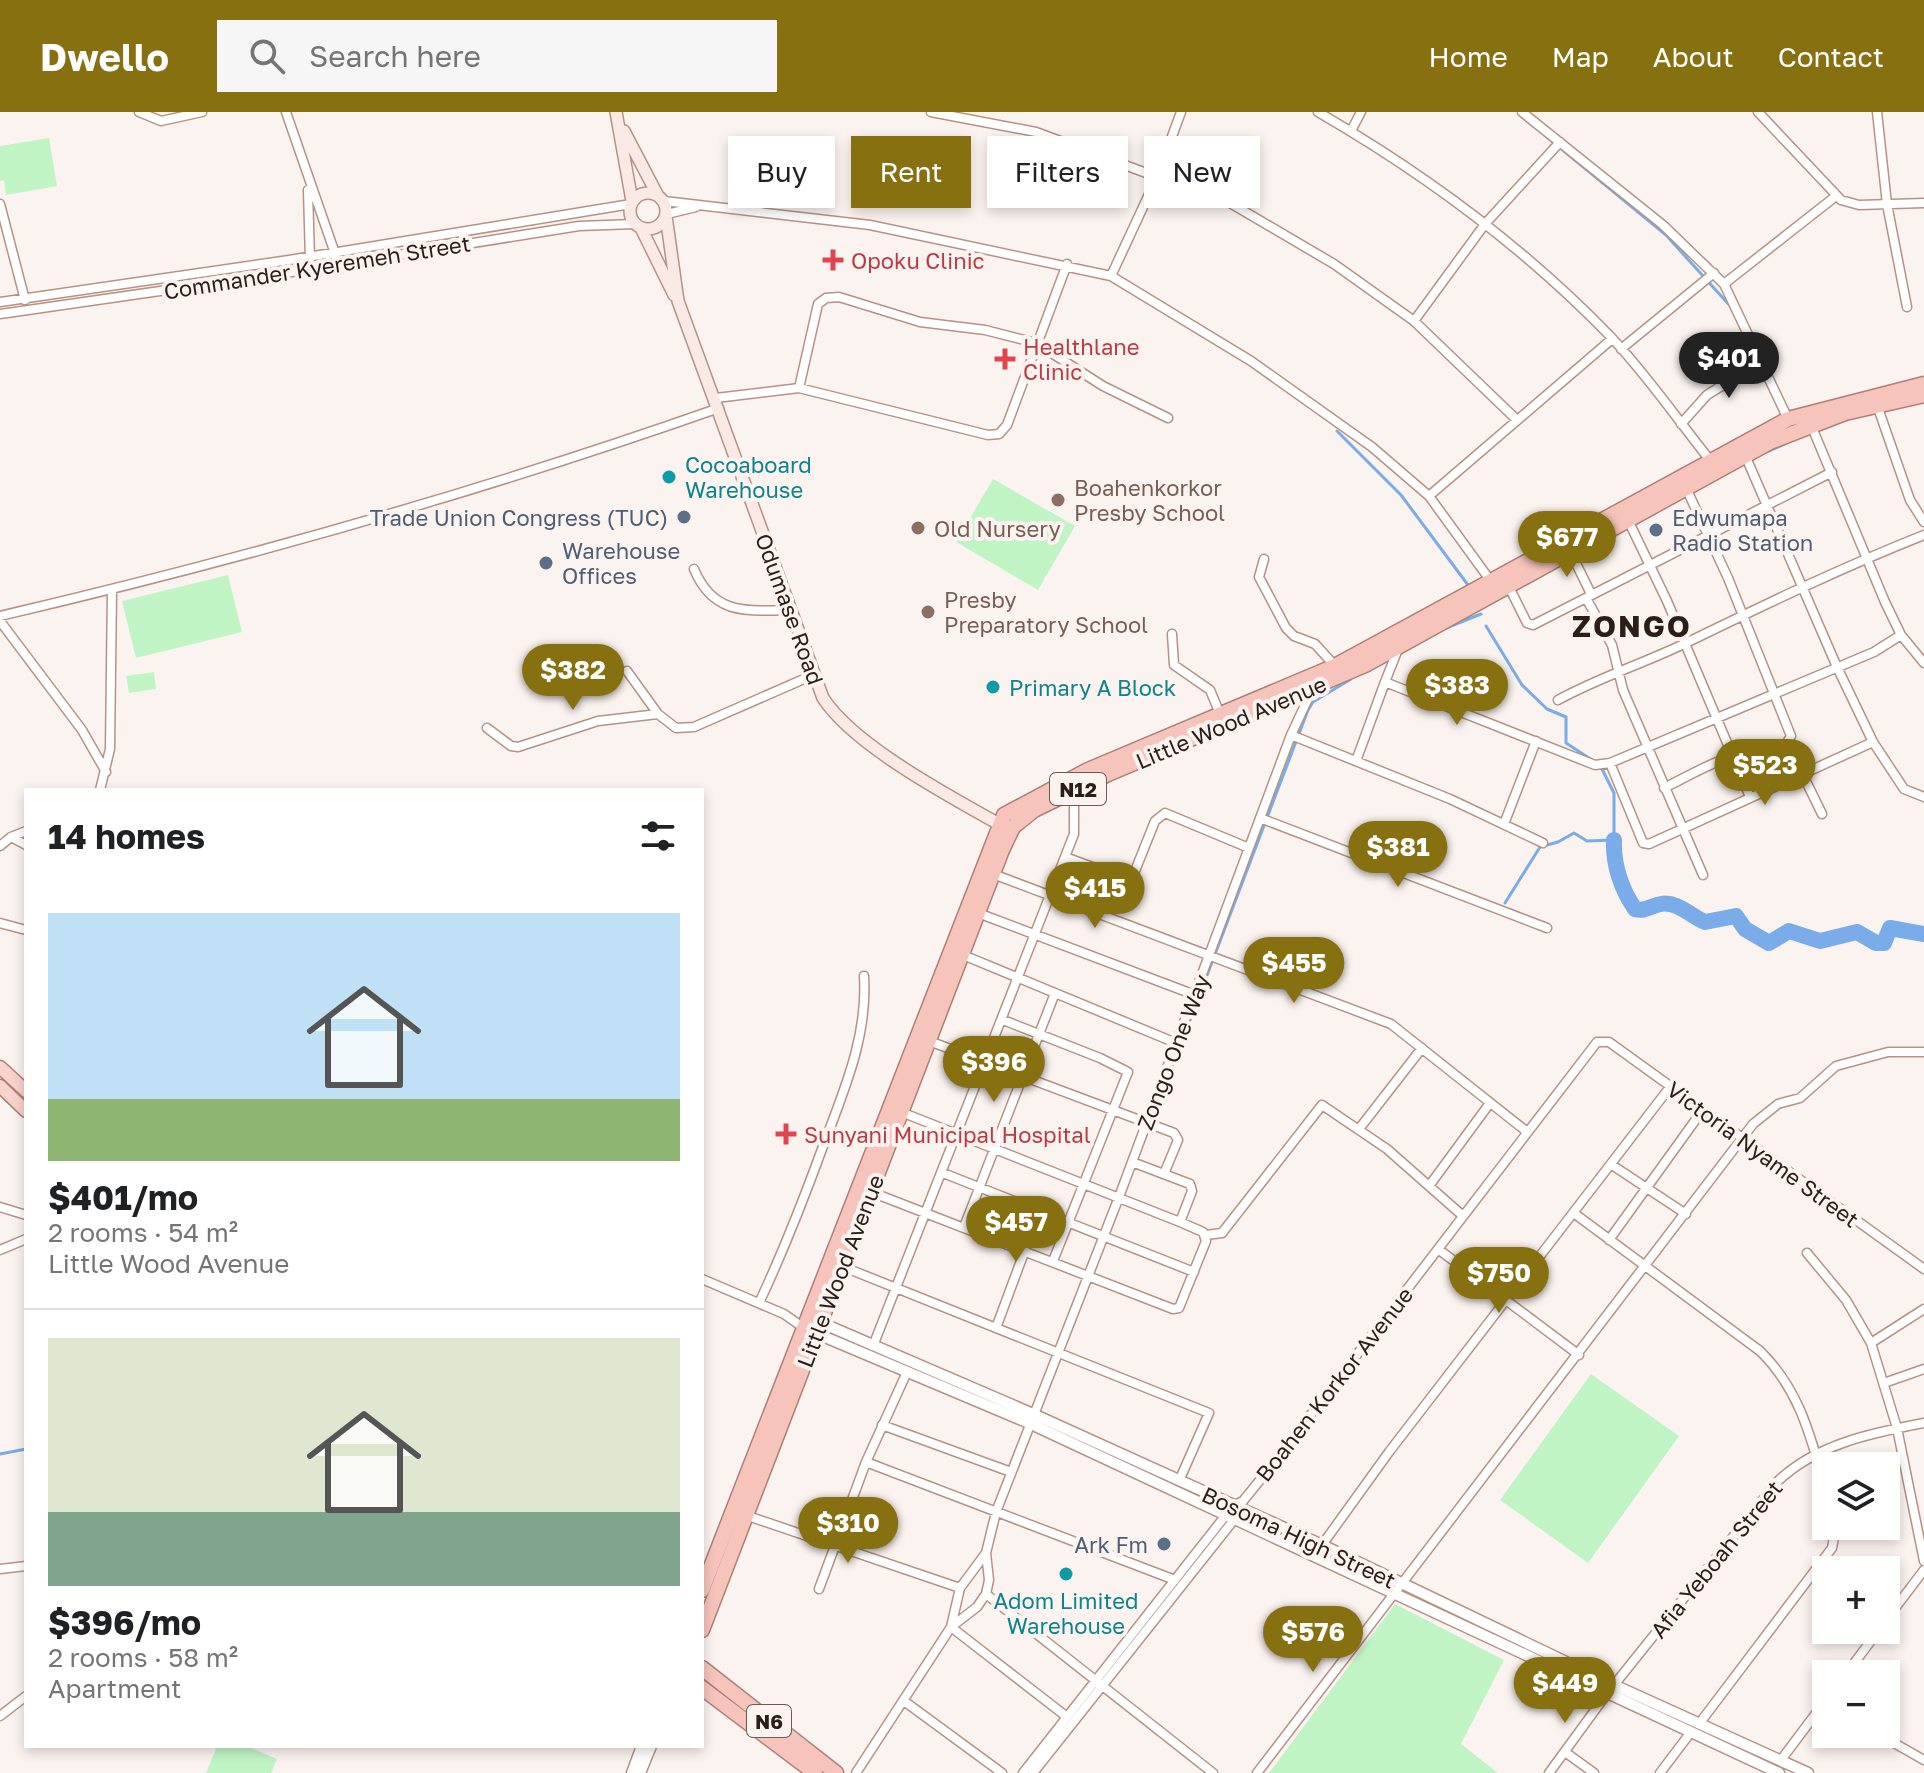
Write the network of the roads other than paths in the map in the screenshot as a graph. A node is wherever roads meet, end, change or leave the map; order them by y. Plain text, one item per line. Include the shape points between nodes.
1 (139, 112) edge
2 (202, 112) edge
3 (276, 112) edge
4 (931, 112) edge
5 (1181, 112) edge
6 (1318, 112) edge
7 (1361, 112) edge
8 (1522, 112) edge
9 (1758, 112) edge
10 (1877, 112) edge
11 (286, 113) edge
12 (617, 116) edge
13 (1351, 131) junction
14 (1172, 136) edge
15 (1560, 142) junction
16 (1144, 172) edge
17 (308, 185) junction
18 (1836, 196) junction
19 (661, 198) junction
20 (632, 202) junction
21 (1924, 203) edge
22 (0, 204) edge
23 (1887, 204) junction
24 (1144, 205) edge
25 (696, 206) junction
26 (1239, 208) edge
27 (666, 215) junction
28 (1485, 224) junction
29 (638, 226) junction
30 (335, 250) junction
31 (310, 256) junction
32 (1067, 264) junction
33 (339, 265) junction
34 (312, 269) junction
35 (1714, 273) junction
36 (1111, 276) junction
37 (1724, 284) junction
38 (24, 299) junction
39 (678, 301) junction
40 (0, 302) edge
41 (1907, 307) dead end
42 (26, 310) junction
43 (0, 314) edge
44 (1414, 321) junction
45 (1612, 339) junction
46 (1036, 343) junction
47 (1621, 349) junction
48 (1763, 360) junction
49 (1924, 384) edge
50 (799, 388) junction
51 (1924, 395) edge
52 (717, 403) junction
53 (1877, 405) junction
54 (1168, 418) dead end
55 (1788, 419) junction
56 (1517, 420) junction
57 (1681, 424) junction
58 (1811, 424) junction
59 (1745, 455) junction
60 (1710, 460) junction
61 (1832, 472) junction
62 (1685, 487) junction
63 (1429, 496) junction
64 (1768, 505) junction
65 (1628, 519) junction
66 (1924, 522) edge
67 (1924, 535) edge
68 (1709, 536) junction
69 (1570, 550) junction
70 (1866, 558) junction
71 (1264, 559) dead end
72 (1649, 565) junction
73 (694, 569) dead end
74 (1490, 580) junction
75 (1508, 584) junction
76 (1804, 585) junction
77 (112, 590) junction
78 (1589, 596) junction
79 (790, 610) junction
80 (1742, 614) junction
81 (0, 618) edge
82 (1172, 634) dead end
83 (1901, 635) junction
84 (1685, 643) junction
85 (1400, 644) junction
86 (1924, 663) edge
87 (1335, 666) junction
88 (1837, 667) junction
89 (1620, 668) junction
90 (627, 671) dead end
91 (813, 675) junction
92 (1385, 682) junction
93 (1312, 690) junction
94 (1774, 694) junction
95 (1558, 700) dead end
96 (658, 714) junction
97 (1220, 714) junction
98 (1715, 719) junction
99 (487, 728) dead end
100 (1291, 735) junction
101 (1536, 741) junction
102 (1873, 742) junction
103 (1648, 748) junction
104 (1781, 752) junction
105 (1732, 756) junction
106 (1356, 761) junction
107 (1604, 764) junction
108 (106, 773) junction
109 (1798, 775) junction
110 (101, 788) edge
111 (1664, 788) junction
112 (1074, 791) junction
113 (1750, 797) junction
114 (1924, 797) edge
115 (1822, 814) dead end
116 (1260, 818) junction
117 (1504, 824) junction
118 (1005, 827) junction
119 (1682, 831) junction
120 (24, 832) edge
121 (11, 837) junction
122 (1543, 843) dead end
123 (24, 844) edge
124 (0, 846) edge
125 (1249, 848) junction
126 (1065, 857) junction
127 (993, 874) junction
128 (1703, 875) dead end
129 (1049, 896) junction
130 (978, 913) junction
131 (0, 923) edge
132 (1547, 928) dead end
133 (24, 929) edge
134 (1035, 935) junction
135 (963, 955) junction
136 (1209, 956) junction
137 (864, 976) dead end
138 (1019, 979) junction
139 (1055, 993) junction
140 (1195, 995) junction
141 (1003, 1020) junction
142 (1038, 1034) junction
143 (929, 1041) junction
144 (1602, 1041) joint
145 (1176, 1043) junction
146 (1422, 1048) junction
147 (1924, 1052) edge
148 (987, 1062) junction
149 (0, 1067) edge
150 (1022, 1075) junction
151 (0, 1086) edge
152 (1670, 1087) junction
153 (24, 1089) edge
154 (1490, 1103) junction
155 (24, 1109) edge
156 (1114, 1110) junction
157 (1702, 1111) junction
158 (901, 1112) junction
159 (1146, 1123) junction
160 (1359, 1129) junction
161 (1526, 1131) junction
162 (958, 1136) junction
163 (1742, 1140) junction
164 (881, 1144) junction
165 (994, 1150) junction
166 (1132, 1162) junction
167 (1612, 1165) junction
168 (871, 1171) junction
169 (943, 1173) junction
170 (1164, 1174) junction
171 (1085, 1183) junction
172 (1429, 1186) junction
173 (979, 1187) junction
174 (1647, 1187) junction
175 (871, 1192) junction
176 (1119, 1197) junction
177 (0, 1207) edge
178 (927, 1213) junction
179 (24, 1214) edge
180 (1575, 1214) junction
181 (1686, 1214) junction
182 (1463, 1216) junction
183 (1180, 1222) junction
184 (1068, 1224) junction
185 (964, 1227) junction
186 (1206, 1235) junction
187 (1103, 1236) junction
188 (24, 1240) edge
189 (1609, 1240) junction
190 (1438, 1249) junction
191 (0, 1250) edge
192 (1025, 1250) junction
193 (1807, 1253) dead end
194 (1053, 1261) junction
195 (840, 1266) junction
196 (1646, 1268) junction
197 (1924, 1269) edge
198 (1194, 1272) junction
199 (1088, 1274) junction
200 (704, 1280) edge
201 (896, 1288) junction
202 (1507, 1301) junction
203 (759, 1303) junction
204 (1924, 1309) edge
205 (812, 1325) junction
206 (996, 1328) junction
207 (1871, 1343) junction
208 (873, 1346) junction
209 (1058, 1352) junction
210 (1579, 1355) junction
211 (1924, 1369) edge
212 (907, 1372) junction
213 (1884, 1383) junction
214 (1031, 1419) junction
215 (1924, 1423) edge
216 (882, 1425) junction
217 (1897, 1428) junction
218 (1815, 1452) joint
219 (1812, 1454) edge
220 (866, 1462) junction
221 (1011, 1472) junction
222 (1179, 1481) junction
223 (1239, 1505) junction
224 (739, 1512) junction
225 (996, 1512) junction
226 (1230, 1518) junction
227 (1833, 1540) edge
228 (1322, 1545) junction
229 (835, 1547) junction
230 (986, 1553) junction
231 (1924, 1561) edge
232 (24, 1566) edge
233 (0, 1569) edge
234 (1924, 1570) edge
235 (1175, 1580) junction
236 (1402, 1584) junction
237 (704, 1586) edge
238 (960, 1588) junction
239 (819, 1589) dead end
240 (986, 1594) junction
241 (1394, 1595) junction
242 (1900, 1602) edge
243 (704, 1624) edge
244 (951, 1627) junction
245 (704, 1670) edge
246 (1098, 1684) junction
247 (1614, 1685) junction
248 (704, 1690) edge
249 (1606, 1695) junction
250 (24, 1698) edge
251 (904, 1701) junction
252 (0, 1716) edge
253 (1067, 1717) junction
254 (1812, 1719) edge
255 (1699, 1724) junction
256 (1691, 1732) junction
257 (1900, 1746) edge
258 (641, 1748) edge
259 (650, 1748) edge
260 (1565, 1752) junction
261 (1781, 1760) junction
262 (1924, 1760) edge
263 (1775, 1772) edge
264 (632, 1773) edge
265 (640, 1773) edge
266 (815, 1773) edge
267 (836, 1773) edge
268 (856, 1773) edge
269 (1002, 1773) edge
270 (1023, 1773) edge
271 (1033, 1773) edge
272 (1213, 1773) edge
273 (1257, 1773) edge
274 (1549, 1773) edge
275 (1594, 1773) edge
276 (1660, 1773) edge
277 (1808, 1773) edge

1 - 2 street via 161,121
3 - 11 street
4 - 16 street via 1036,132
5 - 14 street
6 - 13 street
7 - 13 street
8 - 15 street
9 - 18 street
10 - 23 street
11 - 17 street
12 - 19 main road
12 - 20 main road
13 - 28 street
15 - 28 street
15 - 35 street
17 - 30 street
17 - 31 street
18 - 23 street via 1859,205
18 - 37 street
19 - 20 main road via 644,193
19 - 25 street
19 - 27 main road
20 - 29 main road via 630,214
20 - 30 street, Commander Kyeremeh Street
21 - 23 street
22 - 38 street
23 - 41 street
24 - 36 street
25 - 27 street
25 - 32 street via 836,220
26 - 44 street via 1334,264
27 - 29 main road via 659,226
27 - 39 main road, Odumase Road
28 - 44 street
28 - 45 street
29 - 33 street, Commander Kyeremeh Street via 579,226
29 - 39 main road, Odumase Road
30 - 31 street, Commander Kyeremeh Street
30 - 33 street
31 - 34 street
31 - 38 street, Commander Kyeremeh Street
32 - 36 street
32 - 46 street
33 - 34 street, Commander Kyeremeh Street
34 - 42 street, Commander Kyeremeh Street
35 - 37 street
35 - 47 street
36 - 63 street via 1251,361 1372,447
37 - 48 street
38 - 40 street, Commander Kyeremeh Street
38 - 42 street
39 - 52 main road, Odumase Road
42 - 43 street, Commander Kyeremeh Street
44 - 56 street
45 - 47 street
45 - 56 street
46 - 50 street via 1007,425 999,434
46 - 50 street via 826,298 814,315
46 - 54 street via 1115,393
47 - 57 street
48 - 55 street
48 - 57 street via 1707,395
49 - 55 highway, Little Wood Avenue / N12
50 - 52 street
51 - 53 highway, Little Wood Avenue / N12
52 - 77 street via 423,507
52 - 79 main road, Odumase Road
53 - 58 highway, Little Wood Avenue / N12
53 - 66 street via 1910,500
55 - 60 highway, Little Wood Avenue / N12
56 - 63 street
57 - 60 street
58 - 59 highway, Little Wood Avenue / N12
58 - 61 street
59 - 62 highway, Little Wood Avenue / N12
59 - 64 street
60 - 74 highway, Little Wood Avenue / N12
61 - 64 street
61 - 70 street
62 - 65 highway, Little Wood Avenue / N12
62 - 68 street
63 - 74 street
64 - 68 street
64 - 76 street
65 - 69 highway, Little Wood Avenue / N12
65 - 72 street
67 - 70 street
68 - 72 street
68 - 80 street
69 - 75 highway, Little Wood Avenue / N12
69 - 78 street
70 - 76 street
70 - 83 street
71 - 87 street via 1259,577 1286,628 1315,644
72 - 78 street
72 - 84 street
73 - 79 street via 702,589 730,609
74 - 87 highway, Little Wood Avenue / N12
75 - 78 street via 1530,625
75 - 85 highway, Little Wood Avenue / N12
76 - 80 street
76 - 88 street
77 - 81 street
77 - 108 street
78 - 89 street
79 - 91 main road, Odumase Road
80 - 84 street
80 - 94 street
81 - 108 street via 82,730
82 - 97 street via 1174,665 1210,690
83 - 86 street
83 - 88 street
84 - 89 street
84 - 98 street
85 - 92 street
85 - 93 highway, Little Wood Avenue / N12
87 - 97 highway, Little Wood Avenue / N12
88 - 94 street
88 - 102 street
89 - 95 street
89 - 103 street via 1623,690
90 - 96 street
91 - 96 street via 694,727 676,728
91 - 118 main road, Odumase Road via 833,714 848,729
92 - 101 street
92 - 106 street
93 - 100 street, Zongo One Way
93 - 112 highway, Little Wood Avenue / N12
94 - 98 street
94 - 104 street via 1791,736
96 - 99 street via 598,721 518,747
97 - 118 highway, Little Wood Avenue / N12 via 1015,807
98 - 103 street
98 - 105 street
100 - 106 street
100 - 116 street, Zongo One Way
101 - 107 street
101 - 117 street
102 - 109 street
102 - 114 street via 1904,789
103 - 107 street
103 - 111 street
104 - 105 street via 1759,748
104 - 109 street
105 - 111 street
105 - 113 street
106 - 117 street
107 - 119 street via 1643,843 1655,844
108 - 110 street
109 - 113 street
109 - 115 street
111 - 119 street
112 - 118 highway, Little Wood Avenue / N12
112 - 126 street via 1074,834
113 - 119 street
116 - 125 street, Zongo One Way
116 - 132 street
117 - 122 street
118 - 127 highway, Little Wood Avenue / N12
118 - 164 highway, Little Wood Avenue / N12
119 - 128 street
120 - 121 street
121 - 123 street
121 - 124 street
125 - 126 street via 1165,813 1155,821 1131,881
125 - 136 street, Zongo One Way
126 - 129 street
127 - 129 street
127 - 130 highway, Little Wood Avenue / N12
129 - 134 street
129 - 136 street
130 - 134 street
130 - 135 highway, Little Wood Avenue / N12
131 - 133 street
134 - 138 street
134 - 140 street
135 - 138 street
135 - 143 highway, Little Wood Avenue / N12
136 - 140 street, Zongo One Way
136 - 146 street via 1391,1024
137 - 203 street via 864,1023 849,1077 792,1232
138 - 139 street
138 - 141 street
139 - 142 street
139 - 145 street
140 - 145 street, Zongo One Way
141 - 142 street
141 - 148 street
142 - 150 street
142 - 156 street via 1128,1072
143 - 148 street
143 - 158 highway, Little Wood Avenue / N12
144 - 152 street, Victoria Nyame Street
144 - 161 street, Boahen Korkor Avenue via 1591,1047
145 - 159 street, Zongo One Way
146 - 154 street
146 - 160 street
147 - 163 street via 1888,1052 1836,1066 1800,1098 1764,1113
148 - 150 street
148 - 162 street
149 - 153 main road
150 - 156 street
150 - 165 street
151 - 155 main road
152 - 157 street, Victoria Nyame Street
152 - 167 street
154 - 161 street
154 - 172 street
156 - 159 street
156 - 171 street
157 - 163 street, Victoria Nyame Street
157 - 174 street
158 - 162 street
158 - 164 highway, Little Wood Avenue / N12
159 - 166 street, Zongo One Way
159 - 170 street via 1179,1136
160 - 172 street
160 - 186 street via 1322,1105 1222,1233
161 - 182 street, Boahen Korkor Avenue
162 - 165 street
162 - 169 street
163 - 181 street
163 - 197 street, Victoria Nyame Street
164 - 168 highway, Little Wood Avenue / N12
165 - 171 street
165 - 173 street
166 - 170 street
166 - 176 street, Zongo One Way
167 - 174 street
167 - 180 street
168 - 175 highway, Little Wood Avenue / N12
168 - 205 highway, Little Wood Avenue / N12
169 - 173 street
169 - 178 street
170 - 183 street via 1192,1187
171 - 176 street
171 - 184 street
172 - 182 street
173 - 184 street
173 - 185 street
174 - 181 street
174 - 189 street
175 - 178 street
175 - 195 highway, Little Wood Avenue / N12
176 - 183 street
176 - 187 street, Zongo One Way
177 - 179 street
178 - 185 street
178 - 201 street
180 - 189 street
180 - 202 street
181 - 196 street
182 - 190 street, Boahen Korkor Avenue
183 - 186 street
184 - 187 street
184 - 194 street
185 - 192 street
186 - 198 street
187 - 198 street
187 - 199 street, Zongo One Way
188 - 191 street
189 - 196 street
190 - 202 street
190 - 223 street, Boahen Korkor Avenue
192 - 194 street
192 - 206 street
193 - 207 street via 1846,1300
194 - 199 street
195 - 201 street
195 - 205 highway, Little Wood Avenue / N12
196 - 210 street
196 - 218 street via 1779,1369 1795,1394
198 - 199 street via 1179,1308 1173,1309
199 - 209 street, Zongo One Way
200 - 203 street, Bosoma High Street
201 - 206 street
201 - 208 street
202 - 210 street
202 - 228 street
203 - 205 street, Bosoma High Street
204 - 207 street
205 - 208 street, Bosoma High Street
205 - 212 street, Bosoma High Street
205 - 224 highway, Little Wood Avenue / N12
206 - 209 street
207 - 213 street
208 - 214 street, Bosoma High Street
209 - 214 street, Zongo One Way
209 - 222 street via 1209,1413
210 - 236 street
211 - 213 street
212 - 214 street, Bosoma High Street
212 - 216 street
213 - 217 street
214 - 221 street, Zongo One Way
214 - 222 street, Bosoma High Street
214 - 226 street, Bosoma High Street
215 - 217 street, Afia Yeboah Street
216 - 220 street
216 - 221 street
217 - 218 street, Afia Yeboah Street
217 - 231 street
219 - 247 street, Afia Yeboah Street via 1777,1482
220 - 225 street
220 - 229 street
221 - 225 street, Zongo One Way
222 - 223 street, Bosoma High Street
223 - 226 street, Boahen Korkor Avenue
223 - 228 street, Bosoma High Street
224 - 229 street
224 - 237 highway, Little Wood Avenue / N12
224 - 243 highway, Little Wood Avenue / N12
225 - 230 street, Zongo One Way
225 - 235 street
226 - 235 street, Boahen Korkor Avenue
226 - 241 street, Bosoma High Street
226 - 246 street, Boahen Korkor Avenue
227 - 255 street
228 - 236 street, Bosoma High Street
229 - 238 street
229 - 239 street
230 - 238 street
230 - 240 street
232 - 233 street
234 - 242 street
235 - 246 street, Boahen Korkor Avenue
236 - 241 street
236 - 247 street, Bosoma High Street
238 - 244 street
240 - 244 street
240 - 246 street
241 - 249 street, Bosoma High Street
241 - 273 street
244 - 251 street
244 - 253 street
245 - 267 highway, N6
246 - 253 street, Boahen Korkor Avenue
246 - 271 street, Boahen Korkor Avenue
246 - 272 street
247 - 249 street, Afia Yeboah Street
247 - 255 street, Bosoma High Street
248 - 266 highway, N6
249 - 256 street, Bosoma High Street
249 - 260 street, Afia Yeboah Street
250 - 252 street
251 - 268 street
251 - 269 street
253 - 270 street, Boahen Korkor Avenue
254 - 261 street
255 - 261 street, Bosoma High Street
256 - 263 street, Bosoma High Street
256 - 276 street
257 - 262 street
258 - 264 street
259 - 265 street
260 - 274 street, Afia Yeboah Street
260 - 275 street
261 - 277 street, Bosoma High Street

